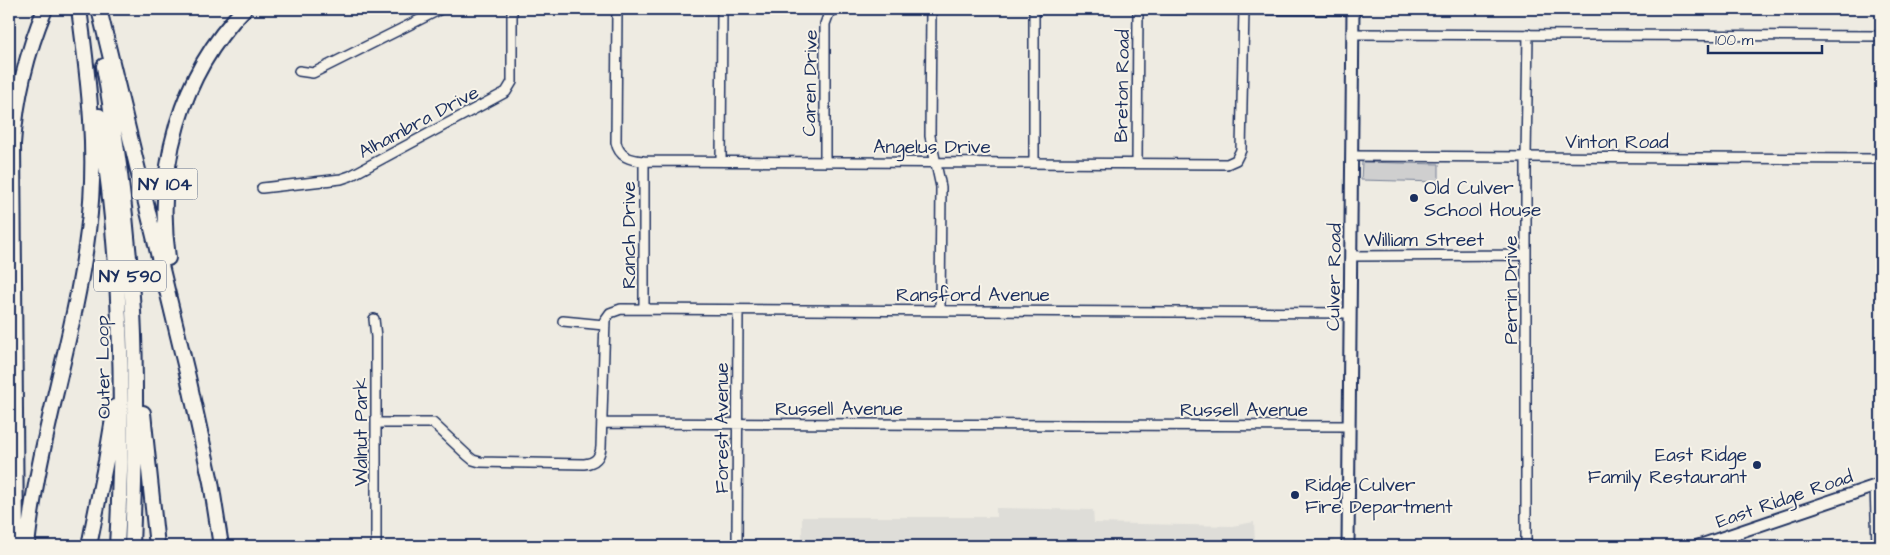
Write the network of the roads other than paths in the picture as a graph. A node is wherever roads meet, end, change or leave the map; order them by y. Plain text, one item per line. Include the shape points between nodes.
1 (45, 9) edge
2 (79, 9) edge
3 (97, 9) edge
4 (244, 9) edge
5 (441, 9) edge
6 (512, 9) edge
7 (617, 9) edge
8 (722, 9) edge
9 (836, 9) edge
10 (931, 9) edge
11 (1034, 9) edge
12 (1138, 9) edge
13 (1159, 9) edge
14 (1244, 9) edge
15 (1353, 9) edge
16 (1352, 34) junction
17 (1528, 34) junction
18 (1881, 36) edge
19 (298, 71) dead end
20 (1352, 156) junction
21 (1526, 156) junction
22 (1881, 159) edge
23 (644, 161) junction
24 (721, 161) junction
25 (825, 162) junction
26 (936, 162) junction
27 (1034, 163) junction
28 (1137, 163) junction
29 (262, 188) dead end
30 (1526, 255) junction
31 (1351, 256) junction
32 (132, 309) junction
33 (644, 309) junction
34 (738, 310) junction
35 (940, 310) junction
36 (1350, 312) junction
37 (374, 319) dead end
38 (563, 321) dead end
39 (604, 325) junction
40 (121, 346) junction
41 (188, 377) junction
42 (376, 423) junction
43 (602, 423) junction
44 (737, 424) junction
45 (1350, 426) junction
46 (1878, 485) edge
47 (16, 546) edge
48 (27, 546) edge
49 (89, 546) edge
50 (117, 546) edge
51 (132, 546) edge
52 (157, 546) edge
53 (221, 546) edge
54 (376, 546) edge
55 (737, 546) edge
56 (1348, 546) edge
57 (1526, 546) edge
58 (1702, 546) edge
59 (1877, 546) edge

1 - 47 highway via 23,74 13,144
2 - 40 highway, Outer Loop / NY 590 via 95,88 110,192
2 - 48 highway via 91,113 90,212 83,265 38,472
3 - 32 highway, Outer Loop / NY 590 via 118,152
3 - 41 highway
4 - 41 highway, NY 104 via 214,46 193,83 177,123 168,164 164,192 165,234
5 - 19 street via 313,73
6 - 29 street, Alhambra Drive via 512,82 506,92 350,176
7 - 23 street, Angelus Drive via 617,148 624,156
8 - 24 street
9 - 25 street, Caren Drive via 829,13 825,24
10 - 26 street via 930,136
11 - 27 street
12 - 28 street, Breton Road
13 - 14 street
14 - 15 street
14 - 28 street, Angelus Drive via 1239,156 1227,164
15 - 16 main road, Culver Road
16 - 17 street
16 - 20 main road, Culver Road
17 - 18 street
17 - 21 street, Perrin Drive
20 - 21 street, Vinton Road
20 - 31 main road, Culver Road
21 - 22 street, Vinton Road
21 - 30 street, Perrin Drive
23 - 24 street, Angelus Drive
23 - 33 street, Ranch Drive
24 - 25 street, Angelus Drive
25 - 26 street, Angelus Drive
26 - 27 street, Angelus Drive
26 - 35 street via 940,187
27 - 28 street, Angelus Drive
30 - 31 street, William Street
30 - 57 street, Perrin Drive
31 - 36 main road, Culver Road
32 - 51 highway, Outer Loop / NY 590 via 135,434
32 - 52 highway
33 - 34 street, Ransford Avenue
33 - 39 street, Ransford Avenue via 615,310 607,316
34 - 35 street, Ransford Avenue
34 - 44 street, Forest Avenue
35 - 36 street, Ransford Avenue
36 - 45 main road, Culver Road
37 - 42 street, Walnut Park
38 - 39 street
39 - 43 street
40 - 49 highway via 112,430
40 - 50 highway, Outer Loop / NY 590 via 122,431
41 - 53 highway, NY 104
42 - 43 street via 433,423 473,460 480,462 584,464 599,457
42 - 54 street, Walnut Park
43 - 44 street, Russell Avenue
44 - 45 street, Russell Avenue
44 - 55 street, Forest Avenue
45 - 56 main road, Culver Road
46 - 58 main road, East Ridge Road
46 - 59 street

